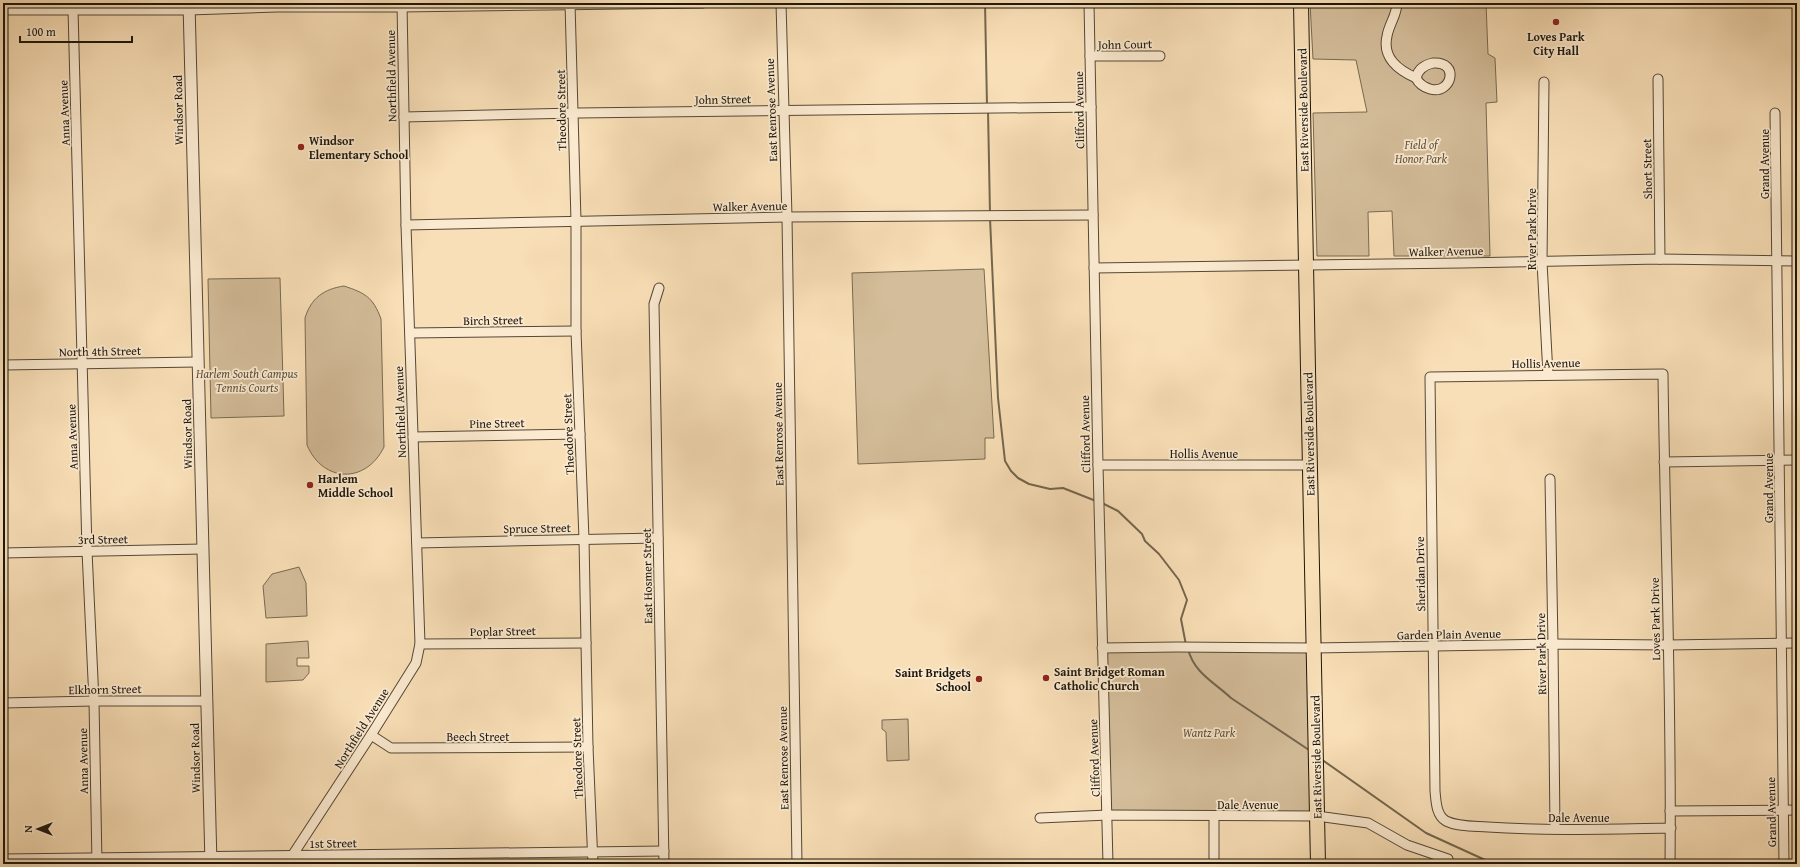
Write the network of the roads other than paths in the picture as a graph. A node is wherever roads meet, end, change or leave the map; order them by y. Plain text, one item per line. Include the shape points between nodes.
1 (703, 3) edge
2 (781, 3) edge
3 (1090, 3) edge
4 (1301, 3) edge
5 (1397, 3) edge
6 (570, 4) edge
7 (402, 5) edge
8 (189, 7) edge
9 (73, 9) junction
10 (3, 10) edge
11 (1090, 56) junction
12 (1160, 56) dead end
13 (1416, 78) dead end
14 (1658, 79) dead end
15 (1544, 82) dead end
16 (1091, 106) junction
17 (783, 110) junction
18 (574, 113) junction
19 (1775, 113) dead end
20 (404, 117) junction
21 (1094, 215) junction
22 (787, 217) junction
23 (576, 221) junction
24 (406, 225) junction
25 (1660, 259) junction
26 (1776, 261) junction
27 (1797, 261) edge
28 (1542, 262) junction
29 (1307, 264) junction
30 (1094, 268) junction
31 (659, 288) dead end
32 (576, 331) junction
33 (410, 333) junction
34 (198, 362) junction
35 (82, 363) junction
36 (3, 365) edge
37 (1663, 374) joint
38 (1548, 375) junction
39 (1430, 377) joint
40 (580, 434) junction
41 (414, 437) junction
42 (1780, 460) junction
43 (1797, 460) edge
44 (1664, 462) junction
45 (1098, 465) junction
46 (1309, 465) junction
47 (1550, 479) dead end
48 (584, 538) junction
49 (658, 538) junction
50 (417, 543) junction
51 (203, 549) junction
52 (87, 551) junction
53 (3, 553) edge
54 (586, 642) junction
55 (1781, 643) junction
56 (1797, 643) edge
57 (420, 644) junction
58 (1554, 644) junction
59 (1668, 646) junction
60 (1433, 647) junction
61 (1102, 648) junction
62 (1314, 648) junction
63 (94, 701) junction
64 (207, 701) junction
65 (3, 703) edge
66 (371, 735) junction
67 (588, 747) junction
68 (1783, 810) junction
69 (1797, 810) edge
70 (1670, 811) junction
71 (1108, 815) junction
72 (1214, 816) junction
73 (1316, 816) junction
74 (1040, 818) dead end
75 (1442, 818) joint
76 (1671, 828) junction
77 (1555, 829) junction
78 (664, 851) junction
79 (593, 852) junction
80 (292, 856) junction
81 (3, 859) edge
82 (1448, 859) dead end
83 (211, 860) edge
84 (96, 861) edge
85 (593, 864) edge
86 (664, 864) edge
87 (797, 864) edge
88 (1108, 864) edge
89 (1214, 864) edge
90 (1318, 864) edge
91 (1670, 864) edge
92 (1784, 864) edge

1 - 6 street
2 - 17 street, East Renrose Avenue
3 - 11 street, Clifford Avenue
4 - 29 main road, East Riverside Boulevard
5 - 13 street via 1397,10 1386,36 1387,52 1396,67
6 - 7 street
6 - 18 street, Theodore Street
7 - 8 street
7 - 20 street, Northfield Avenue
8 - 9 street
8 - 34 street, Windsor Road
9 - 10 street
9 - 35 street, Anna Avenue
11 - 12 street, John Court
11 - 16 street, Clifford Avenue
14 - 25 street, Short Street
15 - 28 street, River Park Drive
16 - 17 street, John Street
16 - 21 street, Clifford Avenue
17 - 18 street, John Street
17 - 22 street, East Renrose Avenue
18 - 20 street, John Street
18 - 23 street, Theodore Street
19 - 26 street, Grand Avenue
20 - 24 street, Northfield Avenue
21 - 22 street, Walker Avenue
21 - 30 street, Clifford Avenue
22 - 23 street, Walker Avenue
22 - 87 street, East Renrose Avenue
23 - 24 street, Walker Avenue
23 - 32 street, Theodore Street
24 - 33 street, Northfield Avenue
25 - 26 street, Walker Avenue
25 - 28 street, Walker Avenue
26 - 27 street, Walker Avenue
26 - 42 street, Grand Avenue
28 - 29 street, Walker Avenue
28 - 38 street, River Park Drive
29 - 30 street, Walker Avenue
29 - 46 main road, East Riverside Boulevard
30 - 45 street, Clifford Avenue
31 - 49 street, East Hosmer Street via 654,304
32 - 33 street, Birch Street
32 - 40 street, Theodore Street
33 - 41 street, Northfield Avenue
34 - 35 street, North 4th Street
34 - 51 street, Windsor Road
35 - 36 street, North 4th Street
35 - 52 street, Anna Avenue
37 - 38 street, Hollis Avenue
37 - 44 street, Loves Park Drive
38 - 39 street, Hollis Avenue
39 - 60 street, Sheridan Drive
40 - 41 street, Pine Street
40 - 48 street, Theodore Street
41 - 50 street, Northfield Avenue
42 - 43 street
42 - 44 street
42 - 55 street, Grand Avenue
44 - 59 street, Loves Park Drive
45 - 46 street, Hollis Avenue
45 - 61 street, Clifford Avenue
46 - 62 main road, East Riverside Boulevard
47 - 58 street, River Park Drive
48 - 49 street, Spruce Street
48 - 50 street, Spruce Street
48 - 54 street, Theodore Street
49 - 78 street, East Hosmer Street
50 - 57 street, Northfield Avenue
51 - 52 street, 3rd Street
51 - 64 street, Windsor Road
52 - 53 street, 3rd Street
52 - 63 street, Anna Avenue
54 - 57 street, Poplar Street
54 - 67 street, Theodore Street
55 - 56 street, Garden Plain Avenue
55 - 59 street, Garden Plain Avenue
55 - 68 street, Grand Avenue
57 - 66 street, Northfield Avenue via 416,663
58 - 59 street, Garden Plain Avenue
58 - 60 street, Garden Plain Avenue
58 - 77 street, River Park Drive
59 - 70 street, Loves Park Drive
60 - 62 street, Garden Plain Avenue
60 - 75 street, Sheridan Drive via 1435,791
61 - 62 street, Garden Plain Avenue
61 - 71 street, Clifford Avenue
62 - 73 main road, East Riverside Boulevard
63 - 64 street, Elkhorn Street
63 - 65 street, Elkhorn Street
63 - 84 street, Anna Avenue
64 - 83 street, Windsor Road
66 - 67 street, Beech Street via 391,748
66 - 80 street, Northfield Avenue
67 - 79 street, Theodore Street
68 - 69 street
68 - 70 street
68 - 92 street, Grand Avenue
70 - 76 street, Loves Park Drive
71 - 72 street, Dale Avenue
71 - 74 street, Dale Avenue
71 - 88 street, Clifford Avenue
72 - 73 street, Dale Avenue
72 - 89 street
73 - 82 street, Dale Avenue via 1368,823 1407,845
73 - 90 main road, East Riverside Boulevard
75 - 77 street, Dale Avenue via 1464,825
76 - 77 street, Dale Avenue
76 - 91 street, Loves Park Drive
78 - 79 street, 1st Street
78 - 86 street, East Hosmer Street
79 - 80 street, 1st Street
79 - 85 street, Theodore Street
80 - 83 street, 1st Street
81 - 84 street, 1st Street
83 - 84 street, 1st Street

